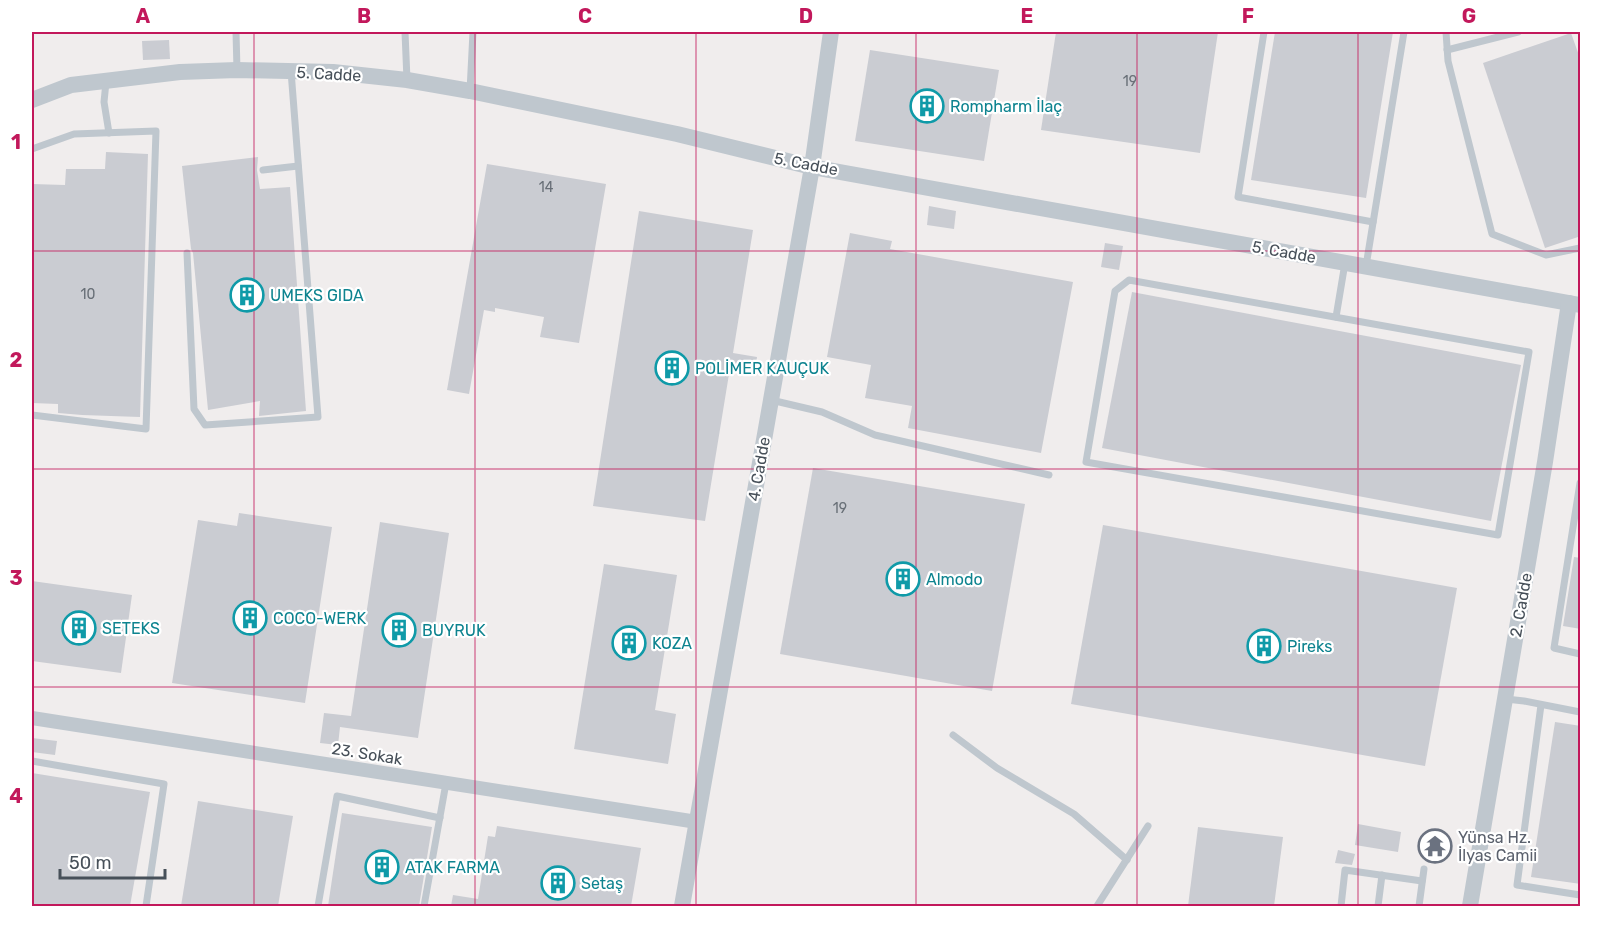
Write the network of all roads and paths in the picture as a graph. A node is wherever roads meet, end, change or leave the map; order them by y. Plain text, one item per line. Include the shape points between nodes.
1 (236, 32) edge
2 (405, 32) edge
3 (473, 32) edge
4 (831, 32) edge
5 (1264, 32) edge
6 (1404, 32) edge
7 (1446, 32) edge
8 (1518, 32) edge
9 (1447, 50) junction
10 (237, 70) junction
11 (291, 72) junction
12 (106, 80) junction
13 (407, 80) junction
14 (471, 91) junction
15 (32, 100) edge
16 (109, 133) junction
17 (32, 149) edge
18 (298, 166) junction
19 (812, 166) junction
20 (263, 170) dead end
21 (1373, 222) junction
22 (1581, 248) edge
23 (188, 253) dead end
24 (1345, 262) junction
25 (1366, 266) junction
26 (1575, 304) edge
27 (1336, 317) junction
28 (771, 400) junction
29 (32, 415) edge
30 (1049, 476) dead end
31 (1581, 483) edge
32 (1581, 654) edge
33 (1505, 699) junction
34 (1541, 705) junction
35 (1581, 712) edge
36 (32, 718) edge
37 (953, 735) dead end
38 (32, 761) edge
39 (446, 783) junction
40 (440, 818) junction
41 (696, 822) junction
42 (1148, 826) dead end
43 (1127, 860) junction
44 (1424, 869) dead end
45 (1382, 875) junction
46 (1422, 881) junction
47 (1581, 895) edge
48 (146, 906) edge
49 (318, 906) edge
50 (424, 906) edge
51 (682, 906) edge
52 (1096, 906) edge
53 (1341, 906) edge
54 (1378, 906) edge
55 (1419, 906) edge
56 (1470, 906) edge

1 - 10 lane
2 - 13 lane
3 - 14 lane
4 - 19 street, 4. Cadde
5 - 21 lane via 1238,197
6 - 21 lane
7 - 9 lane
8 - 9 lane
9 - 22 lane via 1492,234 1546,255
10 - 11 street, 5. Cadde
10 - 12 street, 5. Cadde
11 - 13 street, 5. Cadde
11 - 18 lane
12 - 15 street, 5. Cadde via 71,85
12 - 16 lane via 104,102
13 - 14 street, 5. Cadde
14 - 19 street, 5. Cadde
16 - 17 lane via 74,134
16 - 29 lane via 156,131 146,429
18 - 20 lane
18 - 23 lane via 318,417 205,425 194,409
19 - 24 street, 5. Cadde
19 - 28 street, 4. Cadde
21 - 25 lane
24 - 25 street, 5. Cadde
24 - 27 lane
25 - 26 street, 5. Cadde
26 - 33 street, 2. Cadde
27 - 27 lane via 1129,280 1115,291 1086,462 1498,535 1529,352
28 - 30 lane via 822,412 875,435
28 - 41 street, 4. Cadde
31 - 32 lane via 1554,648
33 - 34 lane
33 - 56 street, 2. Cadde
34 - 35 lane
34 - 47 lane via 1517,885
36 - 39 street, 23. Sokak
37 - 43 lane via 997,768 1074,814
38 - 48 lane via 164,784
39 - 40 lane
39 - 41 street, 23. Sokak
40 - 49 lane via 337,796
40 - 50 lane
41 - 51 street, 4. Cadde
42 - 43 lane
43 - 52 lane
44 - 46 lane
45 - 46 lane
45 - 53 lane via 1345,870
45 - 54 lane
46 - 55 lane

